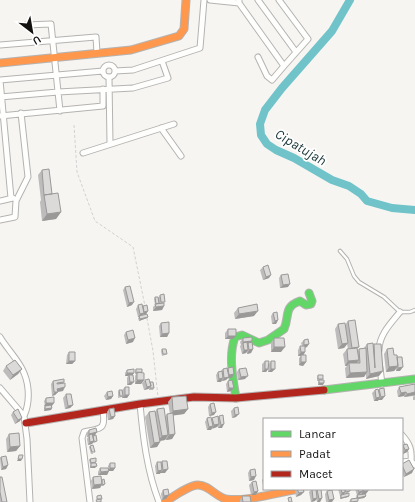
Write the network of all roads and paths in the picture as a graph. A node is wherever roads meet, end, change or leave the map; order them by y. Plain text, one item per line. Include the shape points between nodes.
1 (186, 0) edge
2 (204, 0) edge
3 (210, 0) edge
4 (258, 0) edge
5 (279, 0) edge
6 (223, 1) edge
7 (239, 1) edge
8 (26, 25) dead end
9 (52, 41) junction
10 (0, 45) edge
11 (107, 52) junction
12 (296, 52) junction
13 (97, 53) junction
14 (258, 57) dead end
15 (54, 58) junction
16 (162, 61) junction
17 (0, 63) edge
18 (108, 65) junction
19 (284, 66) junction
20 (103, 71) junction
21 (115, 71) junction
22 (56, 76) junction
23 (109, 78) junction
24 (0, 80) edge
25 (103, 89) junction
26 (110, 89) junction
27 (58, 92) junction
28 (1, 97) edge
29 (60, 110) junction
30 (21, 113) junction
31 (2, 116) edge
32 (174, 124) dead end
33 (74, 125) dead end
34 (162, 128) junction
35 (110, 144) junction
36 (82, 153) dead end
37 (181, 156) dead end
38 (14, 198) junction
39 (0, 200) edge
40 (0, 220) edge
41 (340, 251) dead end
42 (309, 293) dead end
43 (145, 306) edge
44 (415, 310) edge
45 (400, 312) junction
46 (146, 314) edge
47 (0, 336) edge
48 (379, 353) edge
49 (379, 359) edge
50 (415, 379) edge
51 (382, 384) junction
52 (0, 388) edge
53 (236, 398) junction
54 (158, 401) junction
55 (140, 404) junction
56 (103, 411) junction
57 (25, 420) junction
58 (403, 436) edge
59 (403, 462) edge
60 (413, 463) edge
61 (295, 490) edge
62 (30, 502) edge
63 (90, 502) edge
64 (159, 502) edge
65 (164, 502) edge

1 - 11 street via 184,29 179,36 131,50
2 - 16 street via 200,48
3 - 6 street
4 - 12 street
5 - 12 street via 308,40
6 - 7 street
7 - 19 street
8 - 9 street via 50,24
9 - 10 street
9 - 13 street via 96,37
9 - 15 street
11 - 13 street
11 - 18 street
12 - 19 street
13 - 15 street
14 - 19 street via 272,80
15 - 17 street
15 - 22 street
16 - 21 street via 133,70
16 - 26 street via 168,78 133,88
18 - 20 street
18 - 21 street via 113,66
20 - 22 street
20 - 23 street
21 - 23 street
22 - 24 street
22 - 27 street
23 - 26 street
24 - 28 street
25 - 26 street
25 - 27 street
25 - 29 street via 103,106
26 - 35 street
27 - 28 street
27 - 29 street
28 - 31 street
29 - 30 street
30 - 31 street
30 - 38 street via 28,177
31 - 38 street
32 - 34 street
33 - 43 path via 77,172 85,196 95,220 133,246
34 - 35 street
34 - 37 street
35 - 36 street
38 - 39 street
38 - 40 street via 15,217
41 - 45 lane via 359,282 384,297
42 - 53 street via 311,304 306,305 300,301 291,305 286,314 286,326 266,340 260,343 244,335 235,337 232,345
44 - 45 lane
45 - 48 street via 380,341
46 - 54 path
47 - 57 street via 27,378 28,407
49 - 51 street
50 - 51 street
51 - 53 street
52 - 57 street
53 - 54 street via 194,397
54 - 55 street
55 - 56 street
55 - 64 street via 142,433
56 - 57 street
56 - 63 street via 102,426 84,432 82,438
57 - 62 street
58 - 60 street via 411,447
59 - 60 street
61 - 65 street via 231,499 221,498 204,486 196,485

